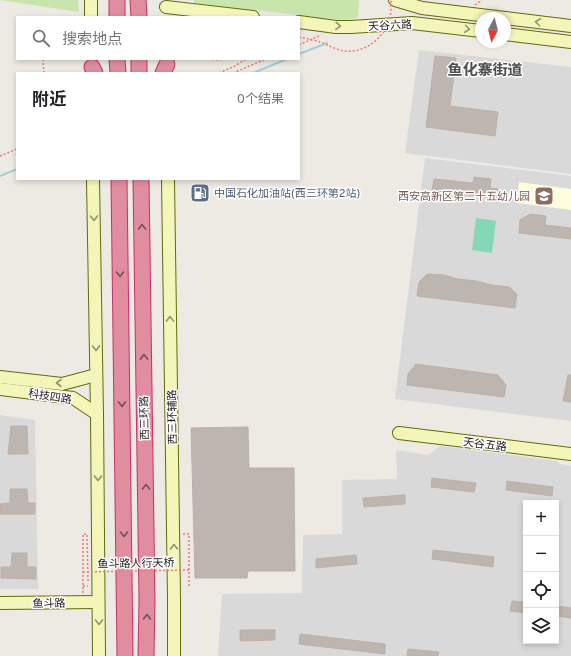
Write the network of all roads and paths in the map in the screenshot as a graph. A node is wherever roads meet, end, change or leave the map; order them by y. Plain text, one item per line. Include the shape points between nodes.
1 (91, 0) edge
2 (117, 0) edge
3 (138, 0) edge
4 (391, 0) edge
5 (395, 0) edge
6 (423, 4) edge
7 (191, 5) edge
8 (166, 8) edge
9 (475, 13) edge
10 (91, 16) edge
11 (117, 16) edge
12 (139, 16) edge
13 (248, 16) edge
14 (511, 19) edge
15 (300, 22) edge
16 (571, 26) edge
17 (475, 30) edge
18 (324, 34) dead end
19 (511, 35) edge
20 (300, 37) edge
21 (571, 42) edge
22 (300, 45) edge
23 (44, 60) edge
24 (118, 60) edge
25 (139, 60) edge
26 (244, 60) edge
27 (264, 60) edge
28 (44, 72) edge
29 (118, 72) edge
30 (139, 72) edge
31 (221, 72) edge
32 (235, 72) edge
33 (16, 149) edge
34 (0, 156) edge
35 (93, 180) edge
36 (119, 180) edge
37 (141, 180) edge
38 (168, 180) edge
39 (96, 375) junction
40 (0, 377) edge
41 (0, 389) edge
42 (97, 414) junction
43 (571, 447) edge
44 (571, 454) edge
45 (189, 534) dead end
46 (189, 570) junction
47 (83, 572) junction
48 (188, 586) dead end
49 (98, 602) junction
50 (0, 603) edge
51 (99, 656) edge
52 (125, 656) edge
53 (146, 656) edge
54 (174, 656) edge

1 - 10 main road
2 - 11 highway
3 - 12 highway
4 - 20 path, bridge via 387,27 374,43 364,48 344,51
5 - 6 main road, 天谷六路
6 - 9 main road, 天谷六路
7 - 8 main road
7 - 13 main road
16 -> 14 main road, 天谷六路
15 -> 17 main road, 天谷六路 via 345,27 412,23
18 - 22 path
19 - 21 main road
23 - 28 path
24 - 29 highway
25 - 30 highway
26 - 31 path
27 - 32 path
33 - 34 path
35 -> 39 main road
36 -> 52 highway, 西三环路
53 -> 37 highway, 西三环路
54 -> 38 main road, 西三环辅路
39 -> 40 main road, 科技四路 via 62,384
39 - 42 main road
41 - 42 main road, 科技四路 via 73,398
42 -> 49 main road
43 - 44 main road, 天谷五路 via 400,429
45 - 46 path
46 - 47 path, 鱼斗路人行天桥, bridge
46 - 48 path
47 - 47 path via 83,534 87,534 88,586 83,586
49 - 50 main road, 鱼斗路
49 -> 51 main road

